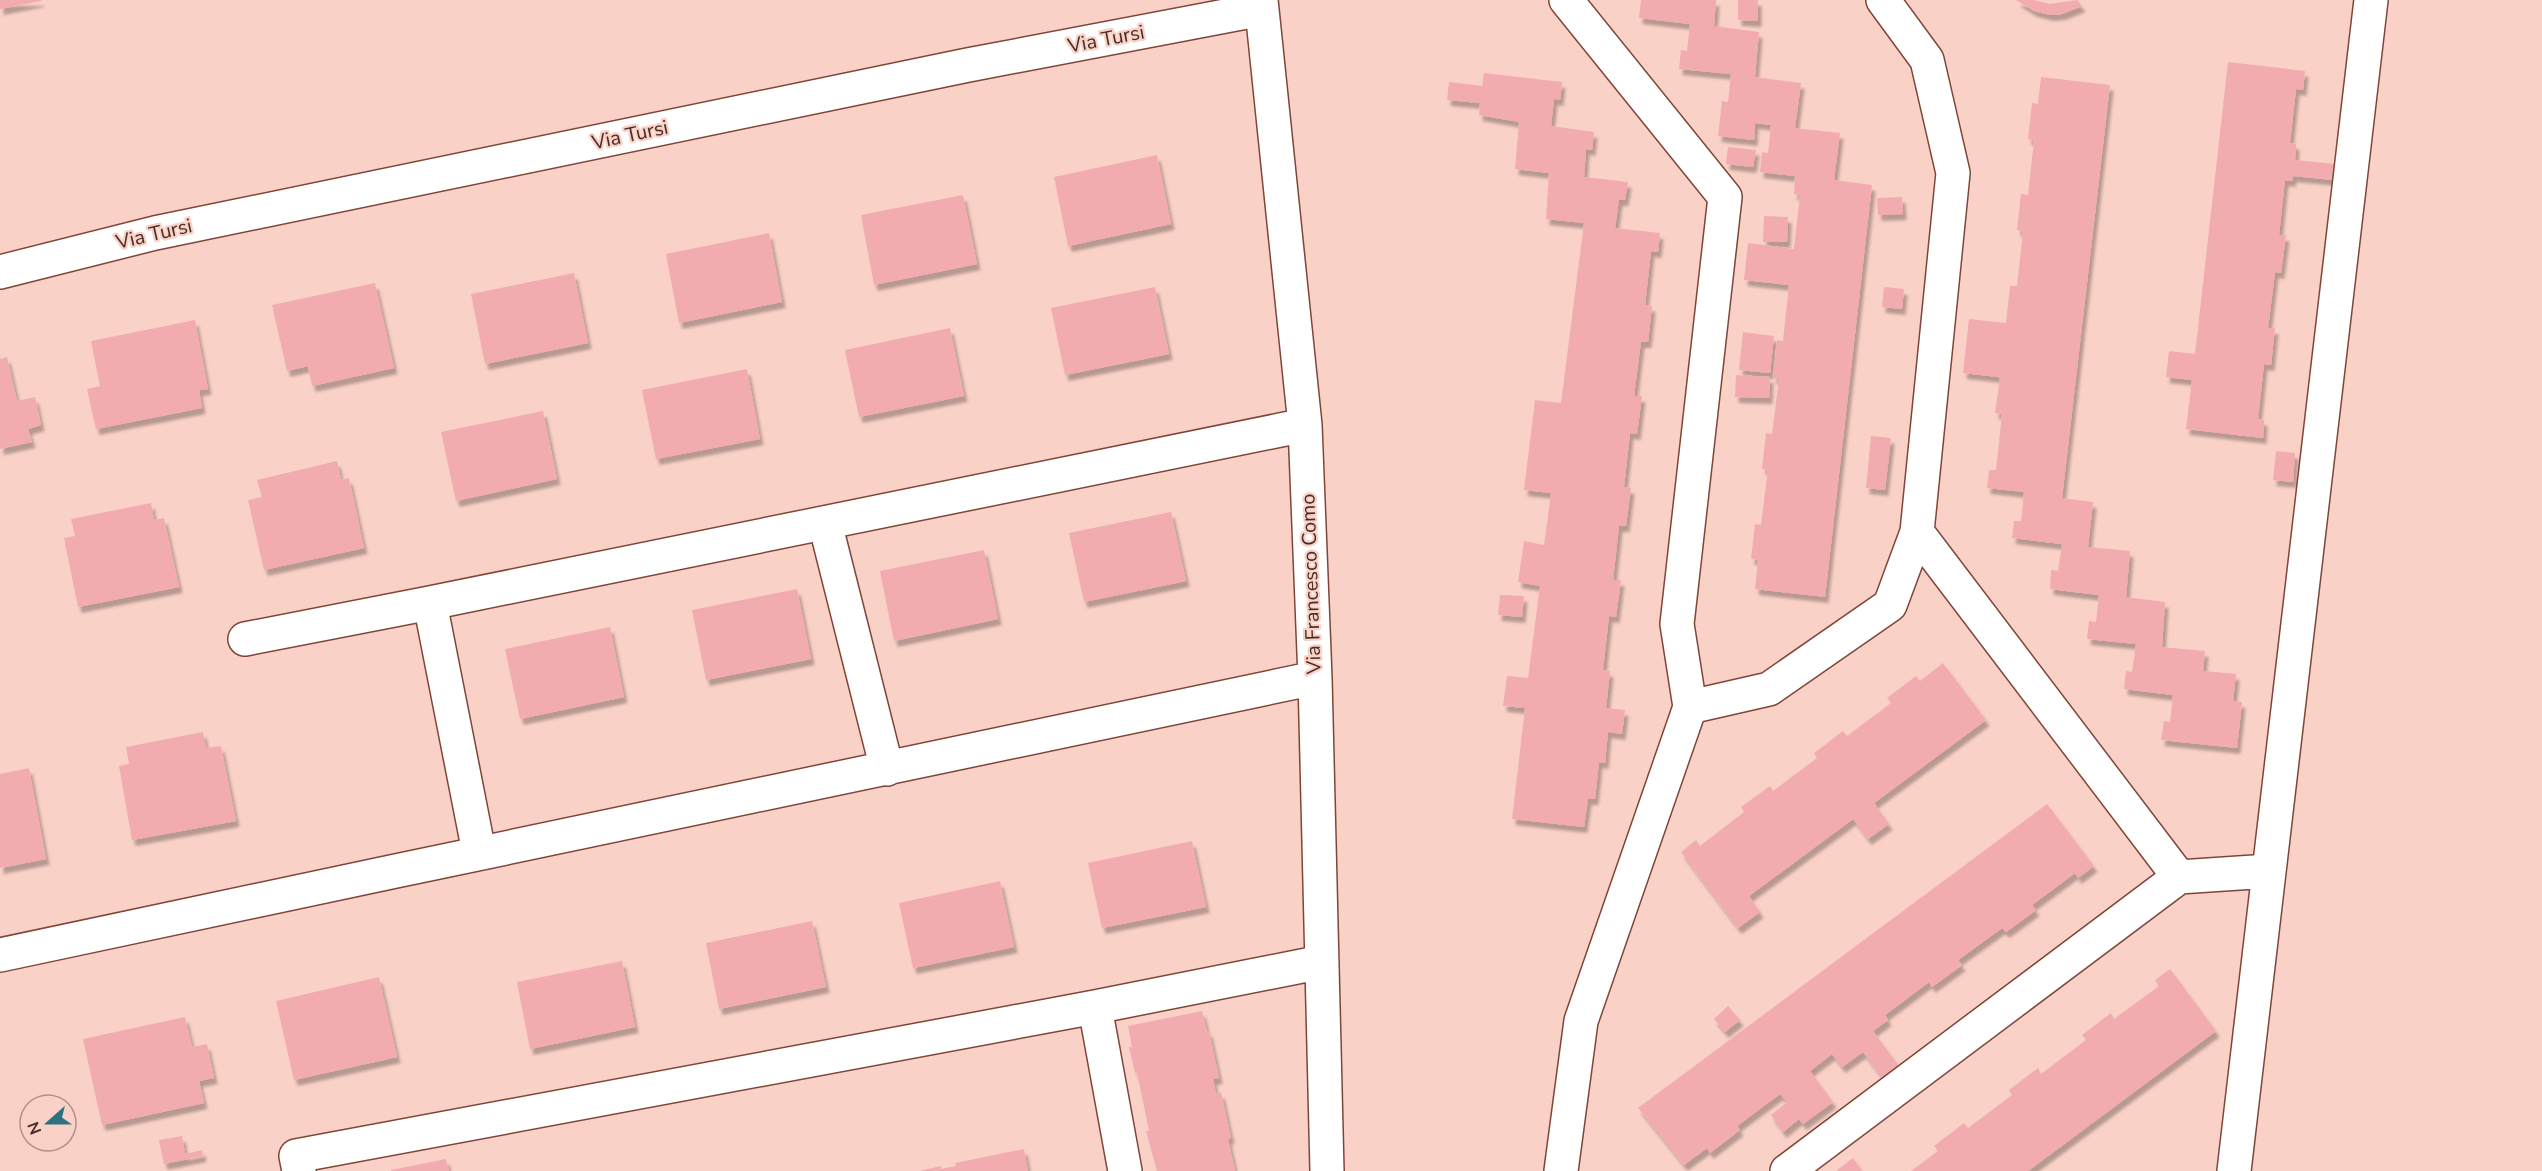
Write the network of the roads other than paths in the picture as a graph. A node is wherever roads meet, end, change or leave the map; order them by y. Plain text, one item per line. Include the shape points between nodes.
1 (1566, 0) edge
2 (1883, 0) edge
3 (2371, 0) edge
4 (1262, 5) edge
5 (0, 273) edge
6 (1305, 425) junction
7 (825, 523) junction
8 (1917, 532) junction
9 (430, 603) junction
10 (245, 639) dead end
11 (1315, 678) junction
12 (1690, 707) junction
13 (886, 769) junction
14 (479, 852) junction
15 (2269, 871) junction
16 (2179, 877) junction
17 (0, 955) edge
18 (1322, 962) junction
19 (1095, 1007) junction
20 (299, 1171) edge
21 (1125, 1171) edge
22 (1328, 1171) edge
23 (1561, 1171) edge
24 (1787, 1171) edge
25 (2234, 1171) edge

1 - 12 street via 1725,196 1677,624
2 - 8 street via 1927,60 1953,173
3 - 15 street
4 - 5 street, Via Tursi via 155,233
4 - 6 street, Via Francesco Como
6 - 7 street
6 - 11 street, Via Francesco Como
7 - 9 street
7 - 13 street
8 - 12 street via 1890,605 1768,689
8 - 16 street
9 - 10 street
9 - 14 street
11 - 13 street
11 - 18 street, Via Francesco Como
12 - 23 street via 1581,1022
13 - 14 street
14 - 17 street
15 - 16 street
15 - 25 street
16 - 24 street
18 - 19 street
18 - 22 street, Via Francesco Como
19 - 20 street via 296,1156
19 - 21 street

